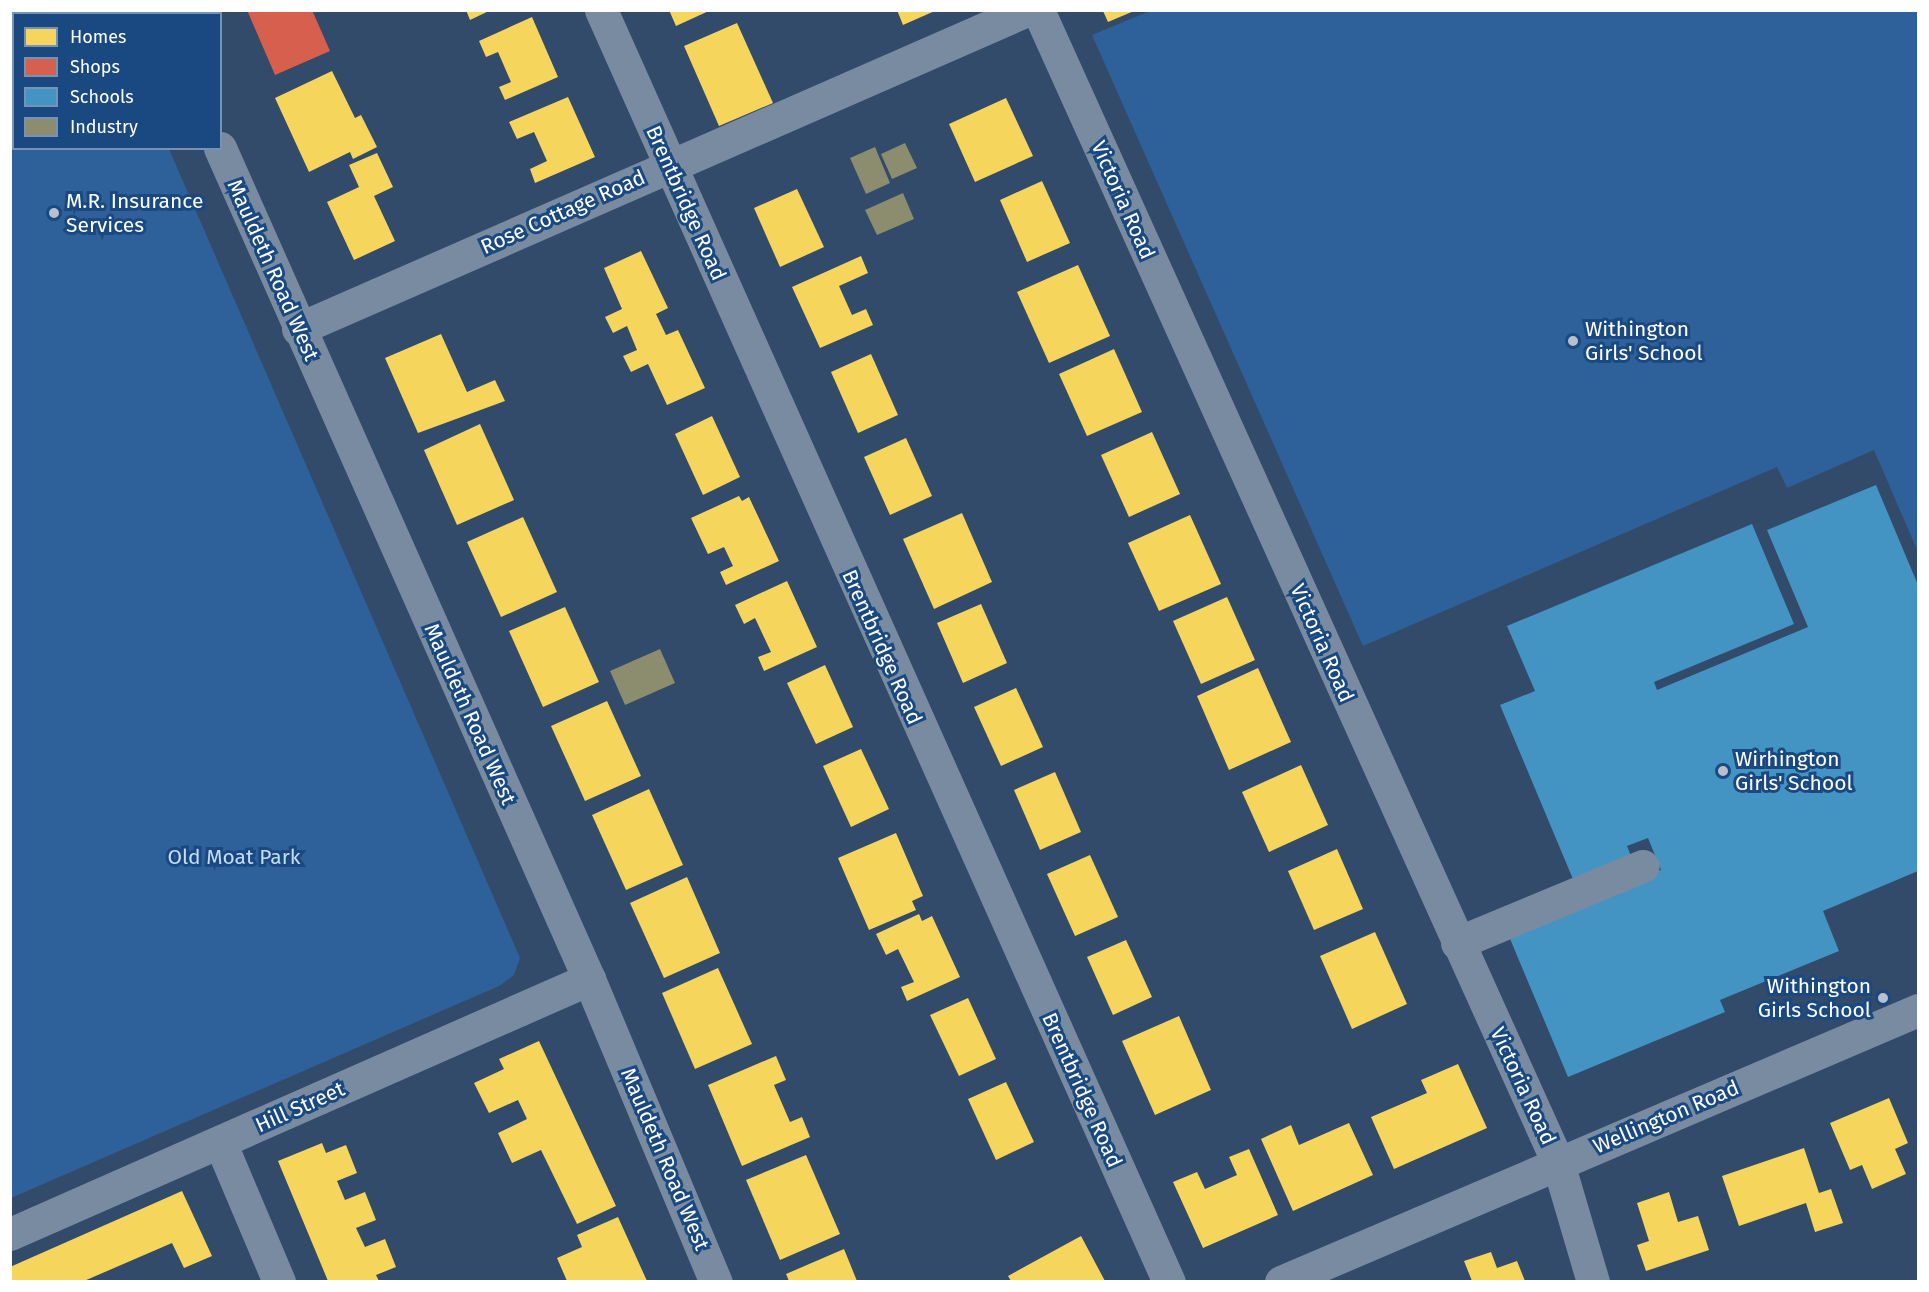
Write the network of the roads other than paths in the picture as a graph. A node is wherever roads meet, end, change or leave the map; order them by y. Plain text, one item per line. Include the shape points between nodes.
1 (601, 10) edge
2 (1027, 10) edge
3 (1038, 10) edge
4 (221, 150) edge
5 (670, 165) junction
6 (298, 329) junction
7 (1643, 866) dead end
8 (1457, 943) junction
9 (590, 979) junction
10 (1918, 1010) edge
11 (220, 1142) junction
12 (1558, 1163) junction
13 (10, 1234) edge
14 (279, 1281) edge
15 (716, 1281) edge
16 (1169, 1281) edge
17 (1281, 1281) edge
18 (1593, 1281) edge

1 - 5 street, Brentbridge Road
2 - 5 street, Rose Cottage Road
3 - 8 street, Victoria Road
4 - 6 street, Mauldeth Road West
5 - 6 street, Rose Cottage Road
5 - 16 street, Brentbridge Road
6 - 9 street, Mauldeth Road West
7 - 8 street
8 - 12 street, Victoria Road
9 - 11 street, Hill Street
9 - 15 street, Mauldeth Road West
10 - 12 street, Wellington Road
11 - 13 street, Hill Street
11 - 14 street
12 - 17 street, Wellington Road
12 - 18 street, Victoria Road

